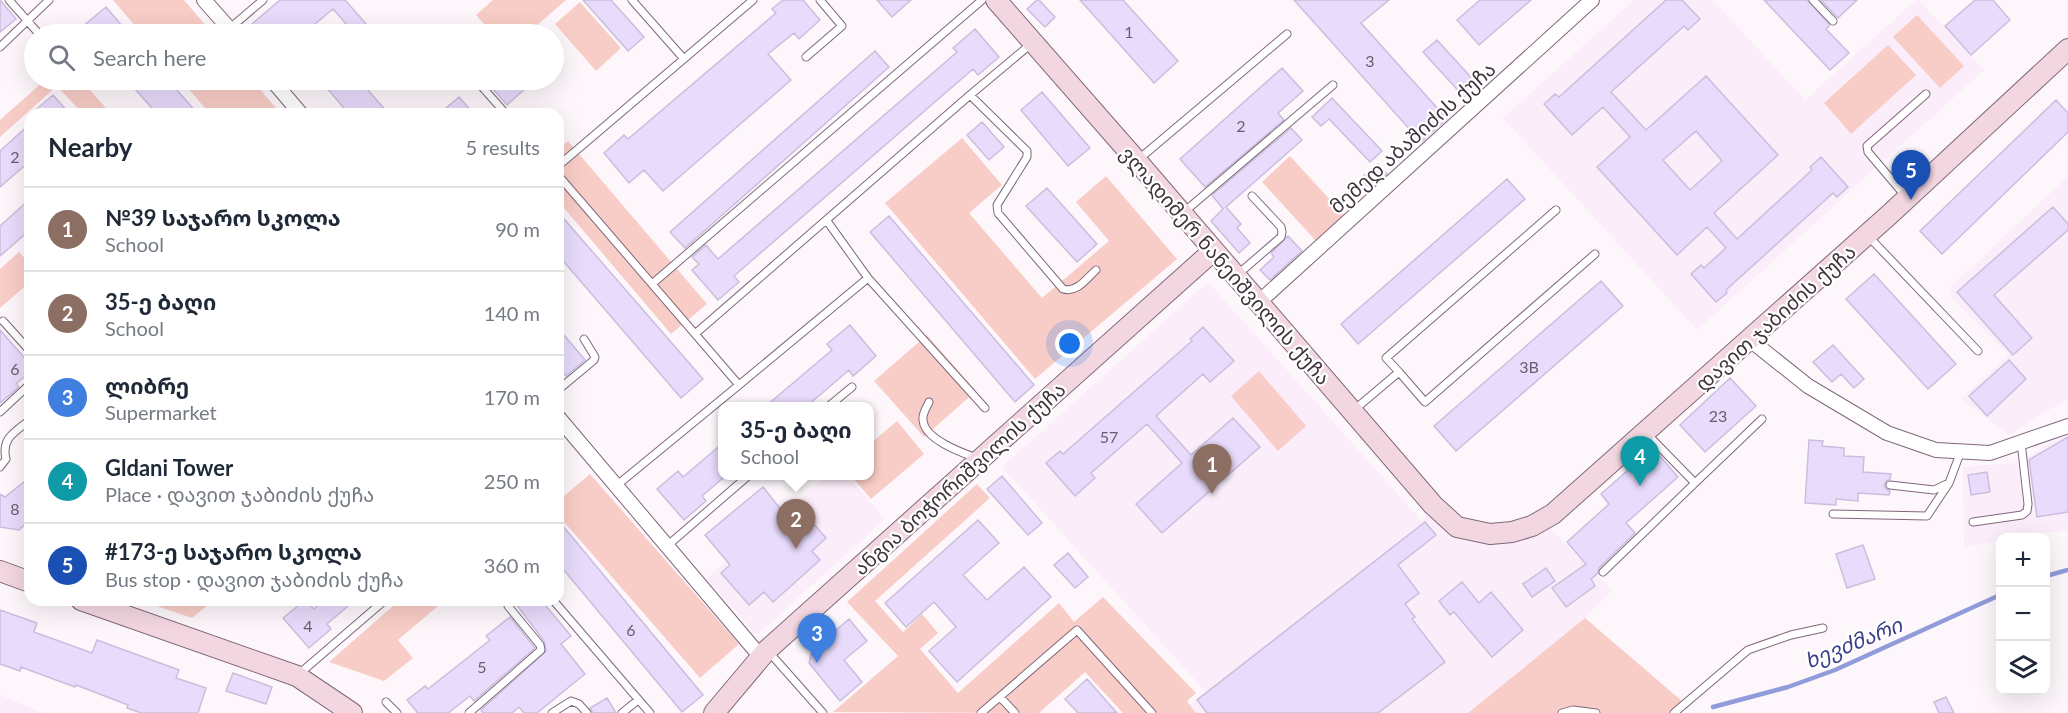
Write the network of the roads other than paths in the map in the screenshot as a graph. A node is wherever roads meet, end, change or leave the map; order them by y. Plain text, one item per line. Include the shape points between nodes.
1 (9, 0) edge
2 (49, 0) edge
3 (204, 0) edge
4 (263, 0) edge
5 (632, 0) edge
6 (753, 0) edge
7 (820, 0) edge
8 (981, 0) edge
9 (996, 0) edge
10 (1592, 0) edge
11 (1813, 0) edge
12 (1833, 21) dead end
13 (28, 22) junction
14 (26, 24) edge
15 (224, 24) edge
16 (239, 24) edge
17 (24, 26) edge
18 (1287, 34) dead end
19 (1033, 43) junction
20 (0, 47) edge
21 (2068, 49) edge
22 (806, 57) dead end
23 (684, 59) junction
24 (1333, 86) dead end
25 (281, 90) edge
26 (485, 90) edge
27 (970, 94) junction
28 (1926, 94) dead end
29 (296, 108) edge
30 (501, 108) edge
31 (564, 161) edge
32 (1137, 161) junction
33 (564, 182) edge
34 (1252, 196) dead end
35 (1907, 198) junction
36 (1556, 210) dead end
37 (1182, 214) junction
38 (827, 221) junction
39 (1866, 235) junction
40 (1213, 251) junction
41 (1595, 254) dead end
42 (1096, 270) dead end
43 (1235, 276) junction
44 (868, 278) junction
45 (652, 284) junction
46 (1258, 303) junction
47 (3, 321) dead end
48 (695, 334) junction
49 (584, 339) dead end
50 (1749, 339) junction
51 (24, 344) edge
52 (1978, 351) dead end
53 (1399, 372) junction
54 (564, 385) edge
55 (739, 385) junction
56 (852, 387) dead end
57 (24, 390) edge
58 (718, 402) edge
59 (718, 402) edge
60 (834, 402) edge
61 (929, 402) dead end
62 (985, 408) dead end
63 (0, 412) edge
64 (1352, 412) junction
65 (1762, 419) dead end
66 (564, 424) edge
67 (24, 425) edge
68 (2068, 426) edge
69 (1645, 432) junction
70 (2021, 442) junction
71 (1961, 451) junction
72 (980, 459) junction
73 (0, 466) edge
74 (743, 480) edge
75 (1695, 483) junction
76 (1949, 483) junction
77 (1890, 485) dead end
78 (616, 486) junction
79 (1833, 514) dead end
80 (1973, 522) dead end
81 (1458, 527) joint
82 (667, 546) junction
83 (0, 572) edge
84 (1603, 572) dead end
85 (24, 580) edge
86 (98, 606) edge
87 (378, 606) edge
88 (508, 606) edge
89 (558, 606) edge
90 (1823, 628) dead end
91 (763, 653) junction
92 (297, 676) junction
93 (1000, 697) junction
94 (638, 700) junction
95 (386, 702) dead end
96 (351, 713) edge
97 (397, 713) edge
98 (469, 713) edge
99 (552, 713) edge
100 (587, 713) edge
101 (622, 713) edge
102 (650, 713) edge
103 (714, 713) edge
104 (823, 713) edge
105 (981, 713) edge
106 (1015, 713) edge
107 (1152, 713) edge
108 (1562, 713) edge
109 (1596, 713) edge
110 (1674, 713) edge

1 - 13 lane
2 - 13 lane
3 - 15 street
4 - 16 lane
5 - 23 lane
6 - 23 lane
7 - 22 lane via 842,26
8 - 45 lane
9 - 19 street, ვლადიმერ ნანეიშვილის ქუჩა
10 - 46 street, მემედ აბაშიძის ქუჩა
11 - 12 lane
13 - 14 lane
17 - 20 lane
18 - 32 lane
19 - 27 lane
19 - 32 street, ვლადიმერ ნანეიშვილის ქუჩა
21 - 35 street, დავით ჯაბიძის ქუჩა
23 - 31 lane
24 - 37 lane
25 - 29 street
26 - 30 lane
27 - 38 lane
27 - 42 lane via 1027,151 997,205 998,213 1063,289 1076,289
28 - 35 lane via 1868,146 1868,152
32 - 37 street, ვლადიმერ ნანეიშვილის ქუჩა
33 - 45 lane
34 - 43 lane via 1281,228 1281,237
35 - 39 street, დავით ჯაბიძის ქუჩა
36 - 53 lane via 1386,357
37 - 40 street, ვლადიმერ ნანეიშვილის ქუჩა
38 - 44 lane
38 - 48 lane
39 - 50 street, დავით ჯაბიძის ქუჩა
39 - 52 lane
40 - 43 street, ვლადიმერ ნანეიშვილის ქუჩა
40 - 72 street, ანგია ბოჭორიშვილის ქუჩა
41 - 53 lane via 1425,402
43 - 46 street, ვლადიმერ ნანეიშვილის ქუჩა
44 - 55 lane
44 - 62 lane
45 - 48 lane
46 - 64 street, ვლადიმერ ნანეიშვილის ქუჩა
47 - 51 lane
48 - 55 lane
49 - 54 lane via 594,360
50 - 69 street, დავით ჯაბიძის ქუჩა
50 - 71 street via 1808,386 1887,433 1936,450
53 - 64 lane
55 - 59 lane
56 - 60 lane
57 - 63 lane
58 - 78 lane
61 - 72 lane via 922,422 927,430 956,451
64 - 81 street, ვლადიმერ ნანეიშვილის ქუჩა via 1432,505
65 - 75 lane
66 - 78 street
67 - 73 lane via 6,441 6,459
68 - 70 street
69 - 75 lane
69 - 81 street, დავით ჯაბიძის ქუჩა via 1553,514 1532,526 1490,534
70 - 71 street via 1990,453
70 - 80 lane via 2026,511 2022,515
71 - 76 lane
72 - 91 street, ანგია ბოჭორიშვილის ქუჩა
74 - 82 lane
75 - 84 lane
76 - 77 lane via 1934,490
76 - 79 lane via 1927,516
78 - 82 street
82 - 91 street
83 - 85 street
86 - 92 street
87 - 92 lane
88 - 98 lane via 541,650
89 - 94 lane
90 - 110 lane via 1748,650
91 - 103 street, ანგია ბოჭორიშვილის ქუჩა
91 - 104 lane
92 - 96 street
93 - 105 lane
93 - 106 lane
93 - 107 lane via 1077,630
94 - 101 lane
94 - 102 lane
95 - 97 lane
99 - 100 lane via 571,701
108 - 109 lane

